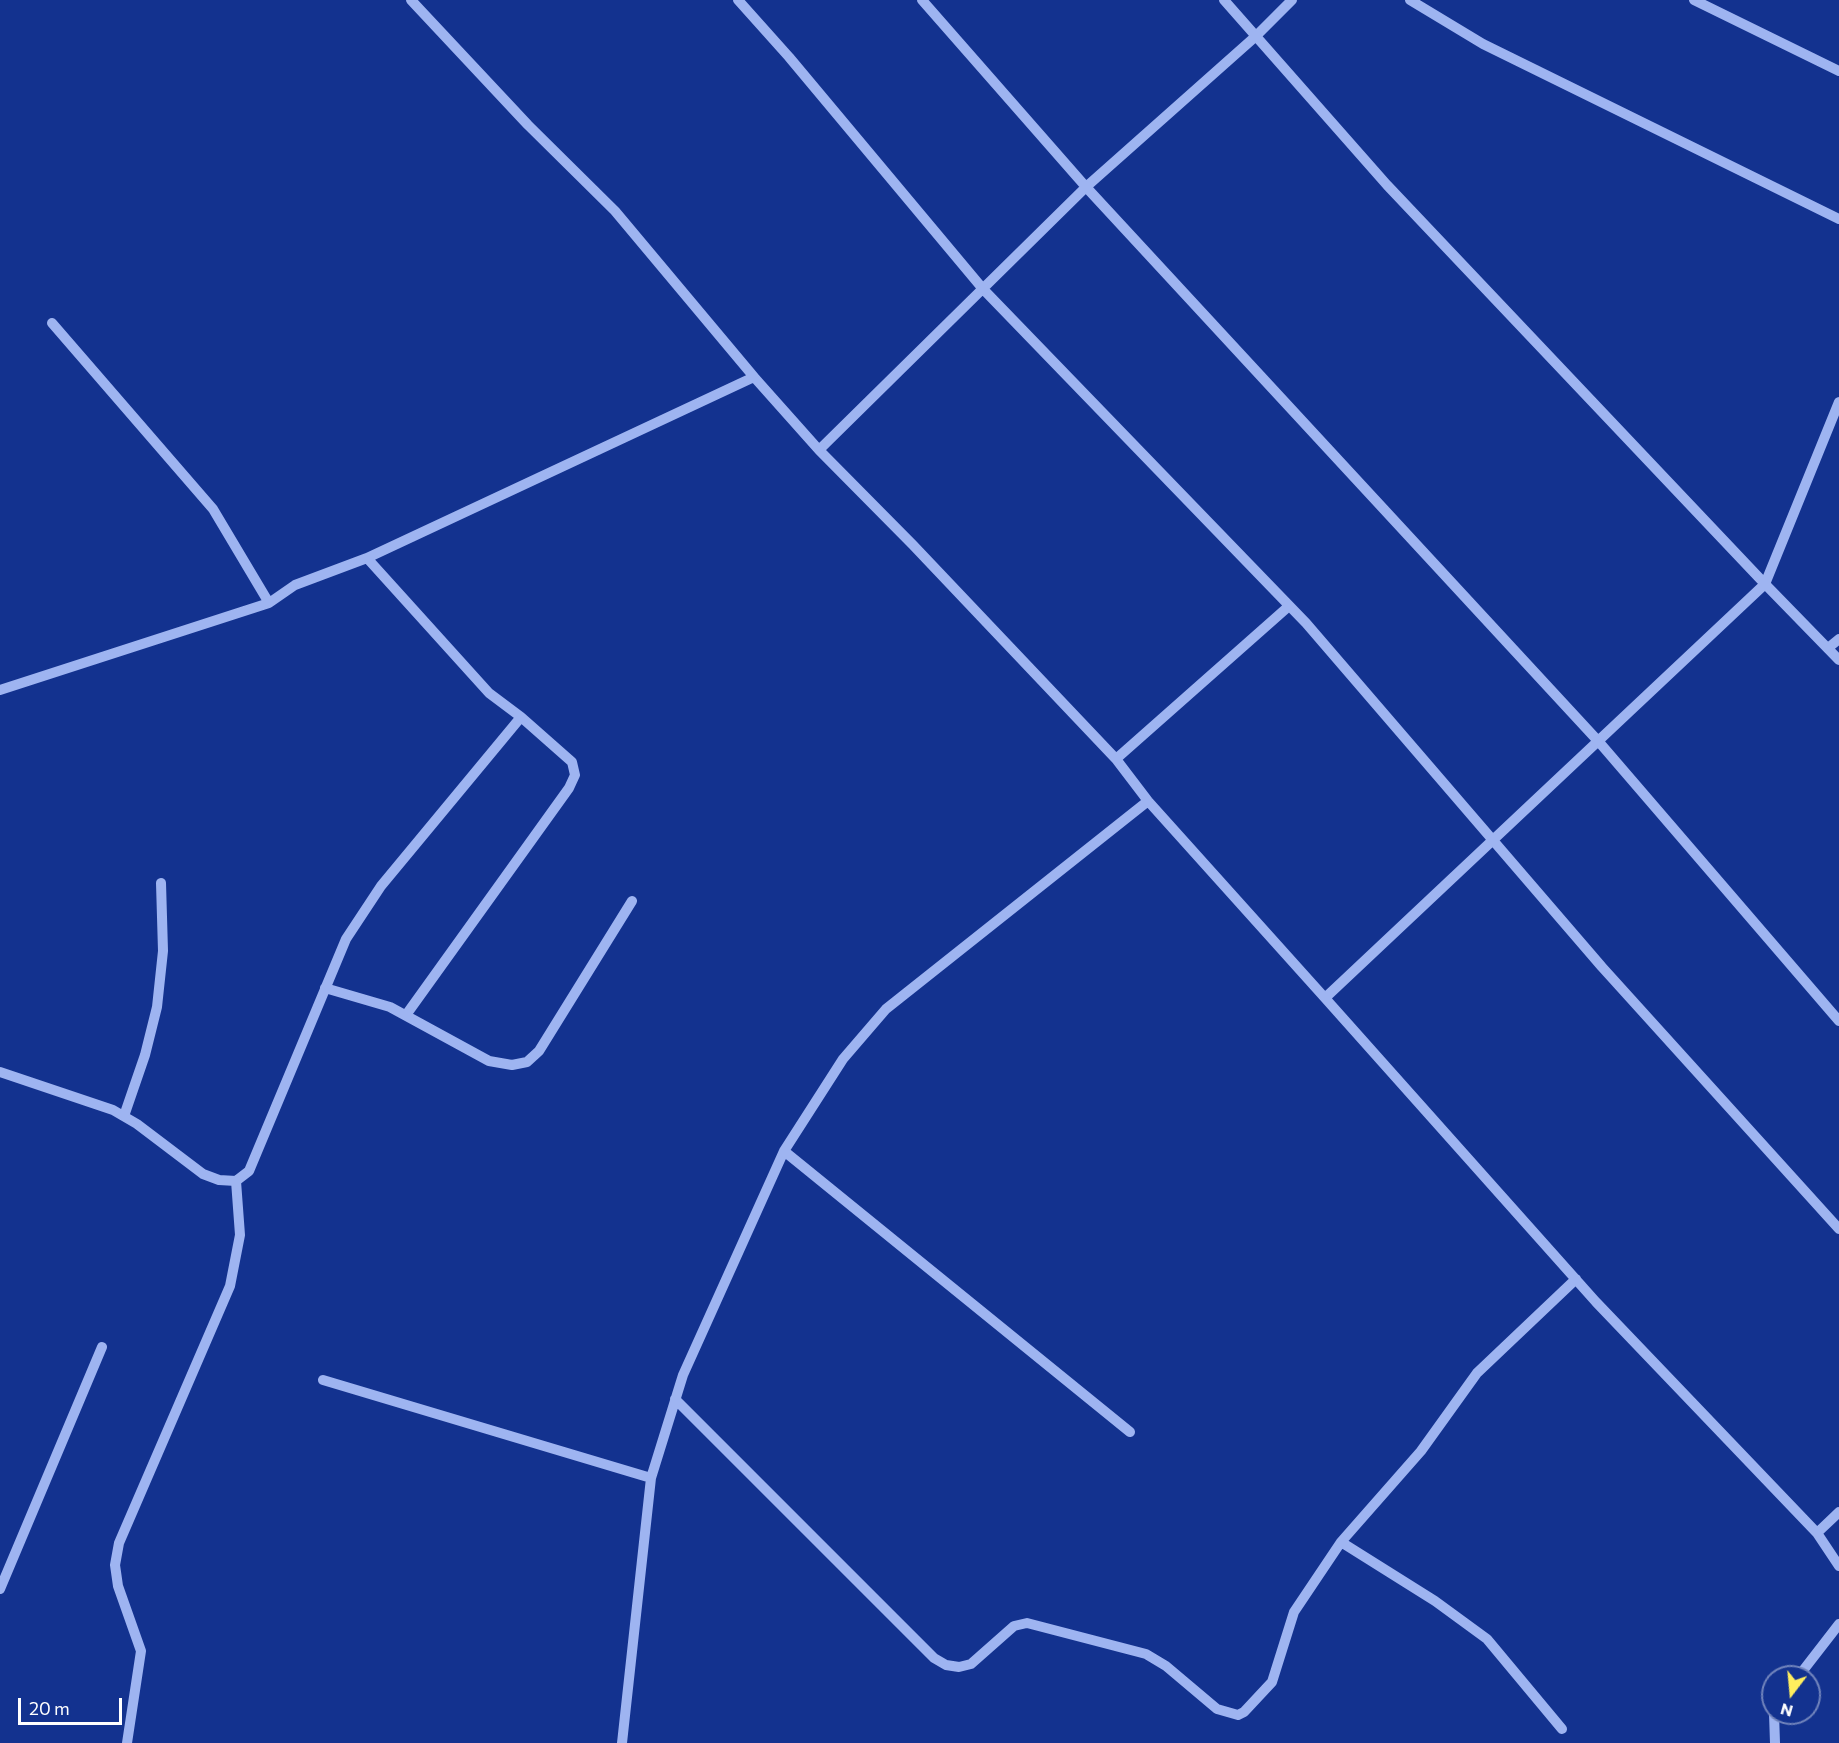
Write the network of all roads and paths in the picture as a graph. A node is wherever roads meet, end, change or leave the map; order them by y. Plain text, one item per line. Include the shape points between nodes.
1 (411, 0) edge
2 (738, 0) edge
3 (922, 0) edge
4 (1224, 0) edge
5 (1292, 0) edge
6 (1410, 0) edge
7 (1694, 0) edge
8 (1256, 36) junction
9 (1839, 71) edge
10 (1086, 187) junction
11 (1839, 219) edge
12 (983, 289) junction
13 (52, 323) dead end
14 (754, 377) junction
15 (1839, 402) edge
16 (819, 450) junction
17 (367, 558) junction
18 (1765, 584) junction
19 (269, 603) junction
20 (1289, 606) junction
21 (1839, 639) edge
22 (1828, 648) junction
23 (1839, 660) edge
24 (0, 690) edge
25 (521, 717) junction
26 (1599, 742) junction
27 (1116, 759) junction
28 (1148, 801) junction
29 (1493, 841) junction
30 (161, 883) dead end
31 (632, 901) dead end
32 (325, 988) junction
33 (1325, 998) junction
34 (406, 1016) junction
35 (1839, 1021) edge
36 (0, 1072) edge
37 (124, 1116) junction
38 (784, 1151) junction
39 (236, 1181) junction
40 (1839, 1229) edge
41 (1576, 1279) junction
42 (102, 1347) dead end
43 (323, 1380) dead end
44 (675, 1399) junction
45 (1130, 1432) dead end
46 (651, 1478) junction
47 (1839, 1512) edge
48 (1817, 1533) junction
49 (1341, 1542) junction
50 (1839, 1566) edge
51 (0, 1589) edge
52 (1839, 1624) edge
53 (1807, 1665) edge
54 (1775, 1725) edge
55 (1562, 1729) dead end
56 (127, 1743) edge
57 (622, 1743) edge
58 (1776, 1743) edge

1 - 14 street via 615,211
2 - 12 street
3 - 10 street
4 - 8 street
5 - 8 street
6 - 11 street via 1483,44
7 - 9 street
8 - 10 street
8 - 18 street via 1387,185
10 - 12 street
10 - 26 street
12 - 16 street
12 - 20 street
13 - 19 street via 213,509
14 - 16 street
14 - 17 street
15 - 18 street
16 - 27 street
17 - 19 street via 296,585
17 - 25 street via 489,693
18 - 22 street
18 - 26 street
19 - 24 street
20 - 27 street
20 - 29 street
21 - 22 street
22 - 23 street
25 - 32 street via 381,886 346,939
25 - 34 street via 572,762 575,775
26 - 29 street
26 - 35 street
27 - 28 street
28 - 33 street
28 - 38 street via 886,1009 843,1059
29 - 33 street
29 - 40 street
30 - 37 street via 164,951 157,1007
31 - 34 street via 539,1051 527,1062 512,1065 489,1061
32 - 34 street via 369,999
32 - 39 street via 249,1171
33 - 41 street
36 - 37 street
37 - 39 street via 203,1174
38 - 44 street
38 - 45 street
39 - 56 street via 240,1235 230,1286 119,1543 115,1565 118,1586 141,1651
41 - 48 street
41 - 49 street via 1477,1373 1421,1451
42 - 51 street
43 - 46 street
44 - 46 street
44 - 49 street via 934,1658 946,1665 971,1664 1014,1626 1027,1623 1146,1654 1217,1708 1238,1715 1272,1682 1294,1612
46 - 57 street
47 - 48 street
48 - 50 street
49 - 55 street via 1435,1601 1487,1640
52 - 53 street
54 - 58 street

